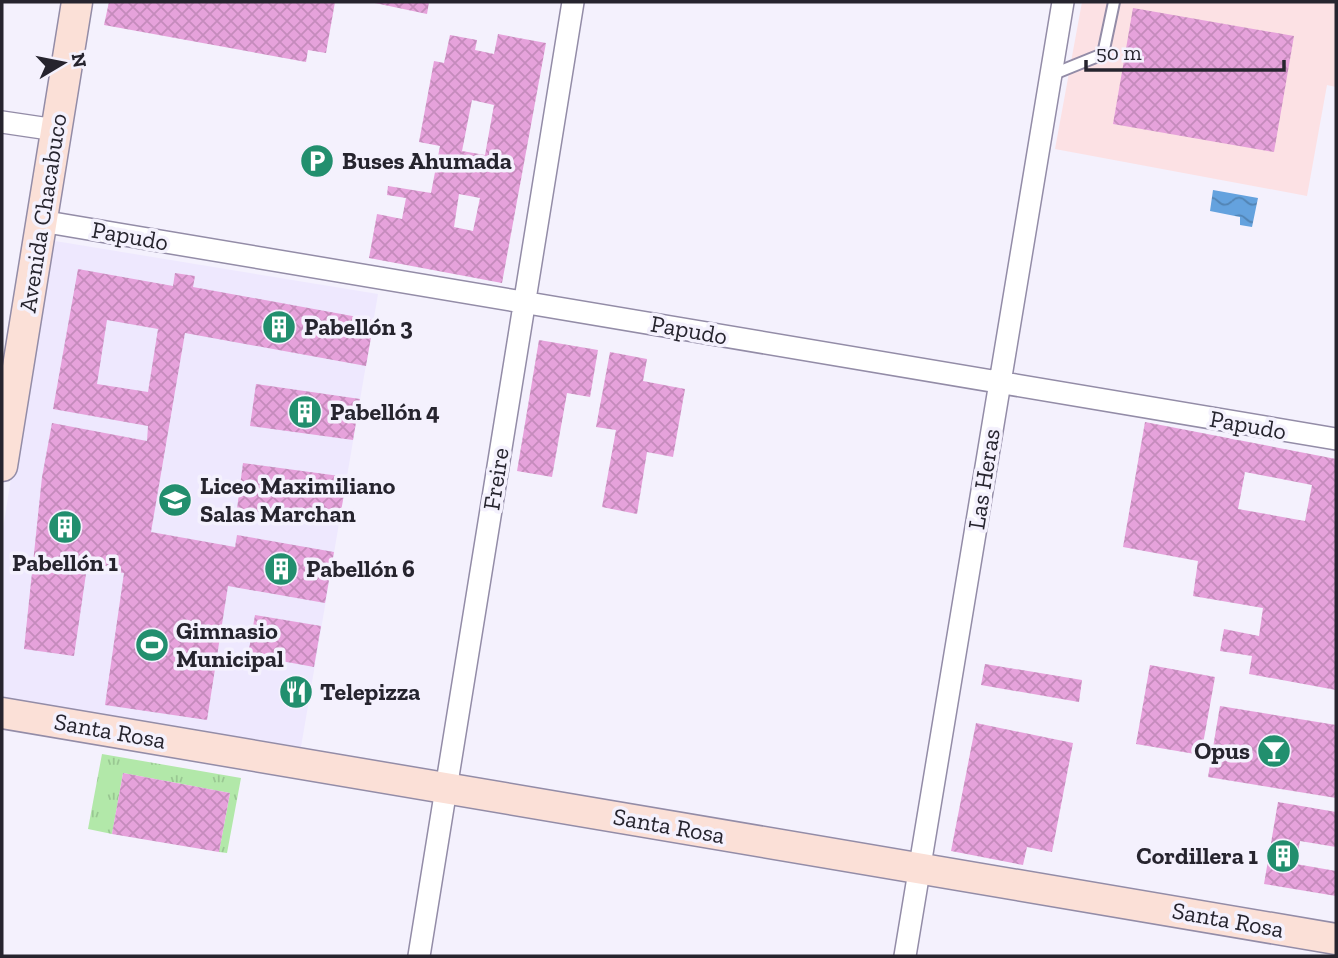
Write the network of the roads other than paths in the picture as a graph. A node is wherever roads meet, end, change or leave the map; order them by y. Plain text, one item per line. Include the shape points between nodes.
1 (77, 2) edge
2 (573, 2) edge
3 (1063, 2) edge
4 (1114, 2) edge
5 (1050, 76) junction
6 (2, 122) edge
7 (56, 130) junction
8 (41, 221) junction
9 (525, 303) junction
10 (1000, 383) junction
11 (6, 410) edge
12 (1336, 439) edge
13 (2, 466) edge
14 (2, 713) edge
15 (447, 788) junction
16 (919, 868) junction
17 (1336, 939) edge
18 (419, 956) edge
19 (905, 956) edge

1 - 7 main road, Avenida Chacabuco
2 - 9 street, Freire
3 - 5 street, Las Heras
4 - 5 lane via 1103,54
5 - 10 street, Las Heras
6 - 7 street
7 - 8 main road, Avenida Chacabuco
8 - 9 street, Papudo
8 - 11 main road, Avenida Chacabuco
9 - 10 street, Papudo
9 - 15 street, Freire
10 - 12 street, Papudo
10 - 16 street, Las Heras
11 - 13 main road, Avenida Chacabuco
14 - 15 main road, Santa Rosa
15 - 16 main road, Santa Rosa
15 - 18 street, Freire
16 - 17 main road, Santa Rosa
16 - 19 street, Las Heras

